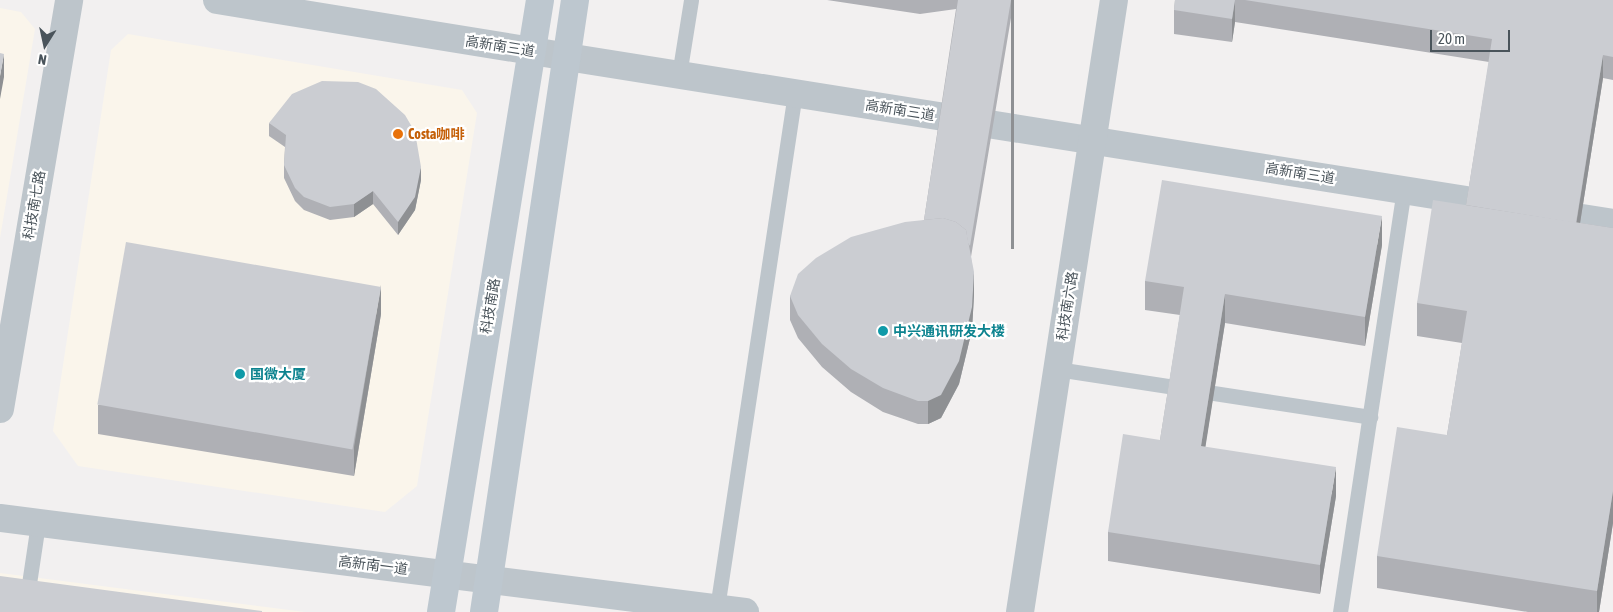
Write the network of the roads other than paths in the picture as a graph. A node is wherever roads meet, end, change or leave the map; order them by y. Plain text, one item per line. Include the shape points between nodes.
1 (69, 0) edge
2 (217, 0) edge
3 (540, 0) edge
4 (575, 0) edge
5 (691, 0) edge
6 (1114, 0) edge
7 (533, 52) junction
8 (567, 57) junction
9 (679, 75) junction
10 (795, 93) junction
11 (1093, 140) junction
12 (1404, 190) junction
13 (1613, 223) edge
14 (1057, 369) junction
15 (0, 409) edge
16 (1370, 417) junction
17 (0, 518) edge
18 (38, 523) junction
19 (446, 574) junction
20 (490, 580) junction
21 (9, 595) edge
22 (27, 597) junction
23 (46, 600) edge
24 (717, 608) junction
25 (441, 612) edge
26 (484, 612) edge
27 (498, 612) edge
28 (746, 612) edge
29 (1020, 612) edge
30 (1340, 612) edge

1 - 15 street, 科技南七路
2 - 7 street, 高新南三道
3 - 7 main road, 科技南路
4 - 8 main road
5 - 9 lane
6 - 11 street, 科技南六路
7 - 8 street, 高新南三道
7 - 19 main road, 科技南路
8 - 9 street, 高新南三道
8 - 20 main road
9 - 10 street, 高新南三道
10 - 11 street, 高新南三道
10 - 24 lane
11 - 12 street, 高新南三道
11 - 14 street, 科技南六路
12 - 13 street, 高新南三道
12 - 16 lane
14 - 16 lane
14 - 29 street, 科技南六路
16 - 30 lane
17 - 18 street, 高新南一道
18 - 19 street, 高新南一道
18 - 22 lane
19 - 20 street, 高新南一道
19 - 25 main road, 科技南路
20 - 24 street, 高新南一道
20 - 26 main road
20 - 27 main road
21 - 22 lane
22 - 23 lane
24 - 28 street, 高新南一道

